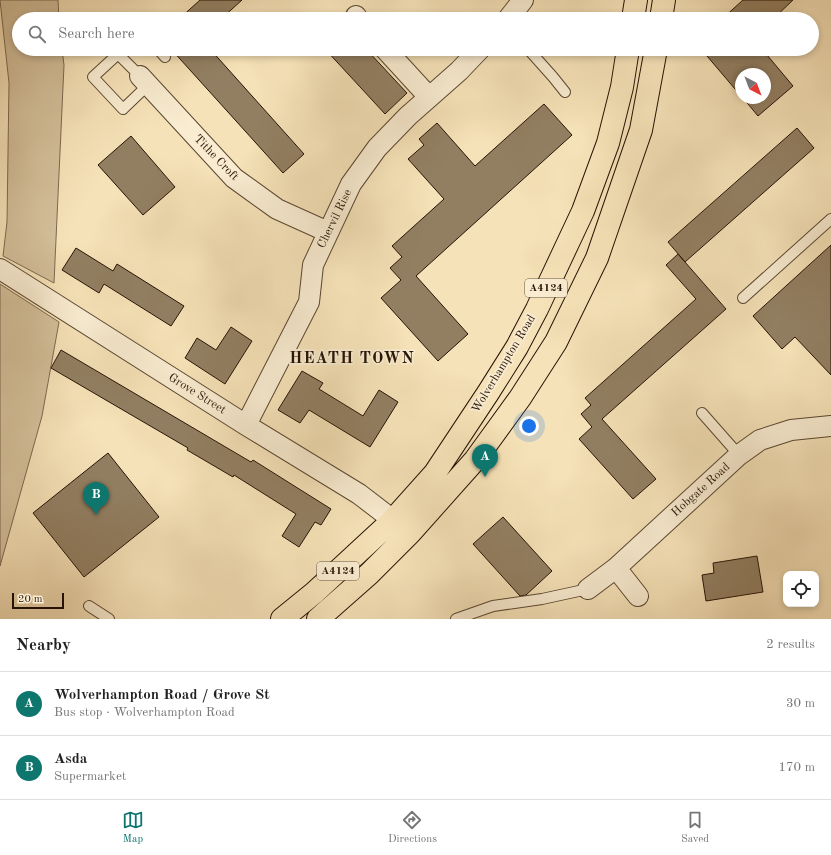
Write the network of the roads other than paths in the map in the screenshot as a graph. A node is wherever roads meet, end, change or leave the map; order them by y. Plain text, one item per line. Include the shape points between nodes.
1 (523, 0) edge
2 (636, 0) edge
3 (664, 0) edge
4 (514, 12) edge
5 (634, 12) edge
6 (662, 12) edge
7 (116, 56) edge
8 (125, 56) edge
9 (391, 56) edge
10 (474, 56) edge
11 (534, 56) edge
12 (627, 56) edge
13 (655, 56) edge
14 (144, 81) junction
15 (565, 92) dead end
16 (429, 97) junction
17 (831, 219) edge
18 (328, 232) junction
19 (0, 269) edge
20 (743, 298) dead end
21 (702, 413) dead end
22 (246, 425) junction
23 (831, 426) edge
24 (739, 455) junction
25 (402, 527) junction
26 (616, 568) junction
27 (588, 589) joint
28 (638, 596) dead end
29 (89, 606) dead end
30 (109, 619) edge
31 (282, 619) edge
32 (318, 619) edge
33 (456, 619) edge

1 - 4 street
2 - 5 main road
3 - 6 main road
7 - 14 lane via 93,77 123,109
8 - 14 lane
9 - 16 street
10 - 16 street, Chervil Rise
11 - 15 lane
12 - 25 main road, Wolverhampton Road / A4124 via 608,143 583,211 537,309 517,347
13 - 25 main road, Wolverhampton Road / A4124 via 642,130 597,258 556,342 520,398 475,460
14 - 18 street, Tithe Croft via 234,178 277,209
16 - 18 street, Chervil Rise via 377,148 351,184
17 - 20 lane
18 - 22 street, Chervil Rise via 312,265 308,302
19 - 22 street, Grove Street
21 - 24 lane
22 - 25 street, Grove Street via 359,494
23 - 24 street, Hobgate Road via 791,430 760,440
24 - 26 street, Hobgate Road
25 - 31 main road, Wolverhampton Road / A4124
25 - 32 main road, Wolverhampton Road / A4124 via 369,574
26 - 27 street, Hobgate Road
26 - 28 street
27 - 33 lane via 493,606
29 - 30 lane

